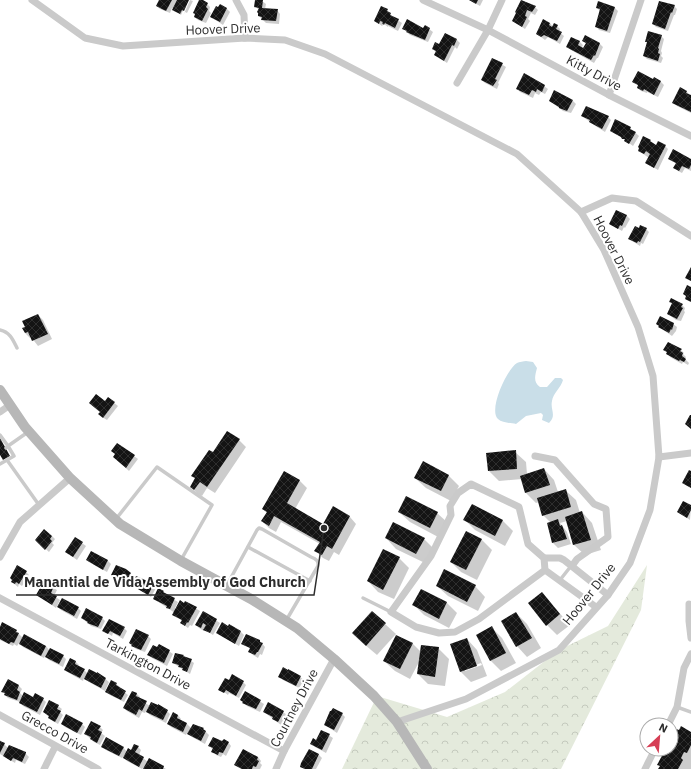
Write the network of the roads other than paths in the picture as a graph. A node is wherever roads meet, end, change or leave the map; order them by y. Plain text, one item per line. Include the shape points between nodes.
1 (32, 0) edge
2 (236, 0) edge
3 (423, 0) edge
4 (502, 0) edge
5 (641, 0) edge
6 (488, 30) junction
7 (245, 38) junction
8 (457, 83) dead end
9 (609, 95) junction
10 (691, 136) edge
11 (581, 212) junction
12 (691, 236) edge
13 (0, 330) edge
14 (17, 348) dead end
15 (0, 390) edge
16 (10, 405) junction
17 (0, 412) edge
18 (29, 431) junction
19 (1, 437) edge
20 (7, 447) junction
21 (691, 452) edge
22 (535, 456) dead end
23 (659, 457) junction
24 (7, 460) junction
25 (0, 464) edge
26 (70, 478) junction
27 (39, 505) junction
28 (116, 520) junction
29 (248, 547) junction
30 (0, 557) edge
31 (544, 558) junction
32 (181, 561) junction
33 (572, 566) junction
34 (545, 570) junction
35 (560, 580) junction
36 (310, 581) junction
37 (227, 586) junction
38 (608, 594) junction
39 (0, 598) edge
40 (363, 598) dead end
41 (689, 604) dead end
42 (596, 607) junction
43 (391, 612) junction
44 (286, 621) junction
45 (691, 638) edge
46 (691, 654) edge
47 (334, 659) junction
48 (677, 707) junction
49 (691, 712) edge
50 (0, 715) edge
51 (672, 717) edge
52 (397, 722) junction
53 (56, 747) junction
54 (284, 751) junction
55 (651, 757) edge
56 (44, 769) edge
57 (98, 769) edge
58 (276, 769) edge
59 (427, 769) edge
60 (645, 769) edge

1 - 7 street, Hoover Drive via 85,38 123,46
2 - 7 street via 244,15
3 - 6 street, Kitty Drive
4 - 6 street
5 - 9 street
6 - 8 street
6 - 9 street, Kitty Drive
7 - 11 street, Hoover Drive via 285,40 325,54 517,154
9 - 10 street, Kitty Drive
11 - 12 street via 612,198 636,201
11 - 23 street, Hoover Drive via 604,250 638,327 653,376
13 - 14 lane via 5,330 9,334
15 - 16 main road
16 - 17 street
16 - 18 main road
18 - 20 lane
18 - 26 main road
19 - 20 lane
20 - 24 lane via 14,456
21 - 23 street
22 - 33 street via 555,460 594,504 606,509 608,537
23 - 38 street, Hoover Drive via 650,510 630,562
24 - 25 lane
24 - 27 lane
26 - 27 street
26 - 28 main road
27 - 30 street via 20,522
28 - 32 main road
28 - 32 lane via 157,467 212,505
29 - 36 lane
29 - 36 lane via 256,530 262,529 316,560 318,566
29 - 37 lane
31 - 33 street via 560,558
31 - 34 street
31 - 43 street via 528,544 519,507 471,484 458,493 450,506 451,515 431,556
32 - 37 main road
33 - 35 lane
33 - 38 street
34 - 35 street
34 - 43 street via 479,619 455,632 439,633 416,627
35 - 42 street
36 - 44 lane
37 - 44 main road
38 - 42 street, Hoover Drive
39 - 54 street, Tarkington Drive
40 - 43 lane
41 - 45 street
42 - 52 street, Hoover Drive via 560,650 466,698
44 - 47 main road
46 - 48 street via 684,668
47 - 52 main road via 374,696
47 - 54 street, Courtney Drive
48 - 49 lane
48 - 51 street
50 - 53 street, Grecco Drive
52 - 59 main road
53 - 56 street
53 - 57 street, Grecco Drive
54 - 58 street, Courtney Drive
55 - 60 street

